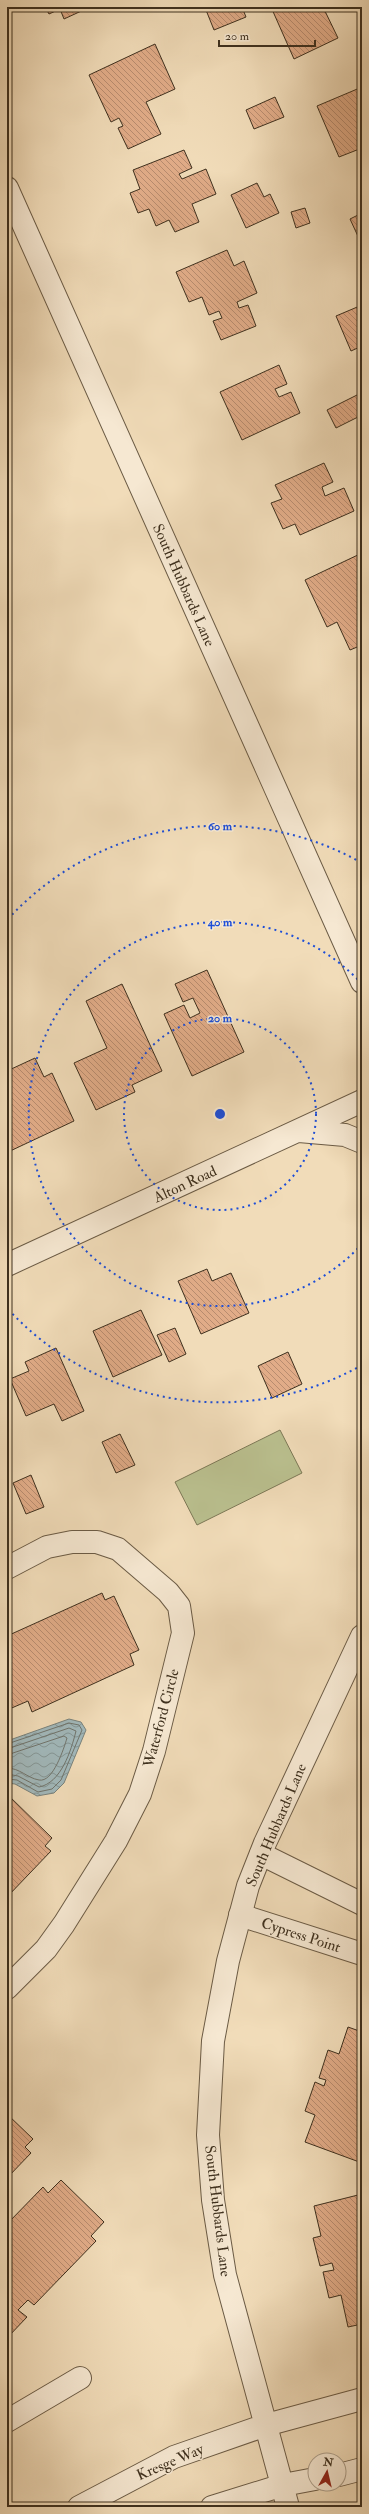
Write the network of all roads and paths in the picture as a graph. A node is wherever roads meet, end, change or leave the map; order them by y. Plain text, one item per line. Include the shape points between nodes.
1 (7, 188) edge
2 (362, 982) edge
3 (362, 1101) edge
4 (299, 1131) junction
5 (362, 1142) edge
6 (7, 1265) edge
7 (7, 1568) edge
8 (362, 1636) edge
9 (261, 1854) junction
10 (362, 1904) edge
11 (240, 1915) junction
12 (362, 1954) edge
13 (7, 1988) edge
14 (80, 2378) dead end
15 (362, 2399) edge
16 (7, 2421) edge
17 (266, 2425) junction
18 (362, 2469) edge
19 (347, 2473) edge
20 (307, 2480) edge
21 (283, 2485) junction
22 (79, 2507) edge
23 (212, 2507) edge
24 (288, 2507) edge

1 - 2 street, South Hubbards Lane
3 - 4 street, Alton Road
4 - 5 street via 345,1135
4 - 6 street, Alton Road
7 - 13 street, Waterford Circle via 48,1547 72,1542 97,1542 118,1549 168,1592 179,1606 184,1633 154,1751 140,1794 116,1841 64,1924 46,1949
8 - 9 street, South Hubbards Lane
9 - 10 street
9 - 11 street, South Hubbards Lane
11 - 12 street, Cypress Point
11 - 17 street, South Hubbards Lane via 228,1961 214,2041 208,2135 213,2200 225,2275
14 - 16 street
15 - 17 street, Kresge Way
17 - 21 street, South Hubbards Lane
17 - 22 street, Kresge Way via 174,2457
18 - 19 street
20 - 21 street
21 - 23 street
21 - 24 street, South Hubbards Lane

